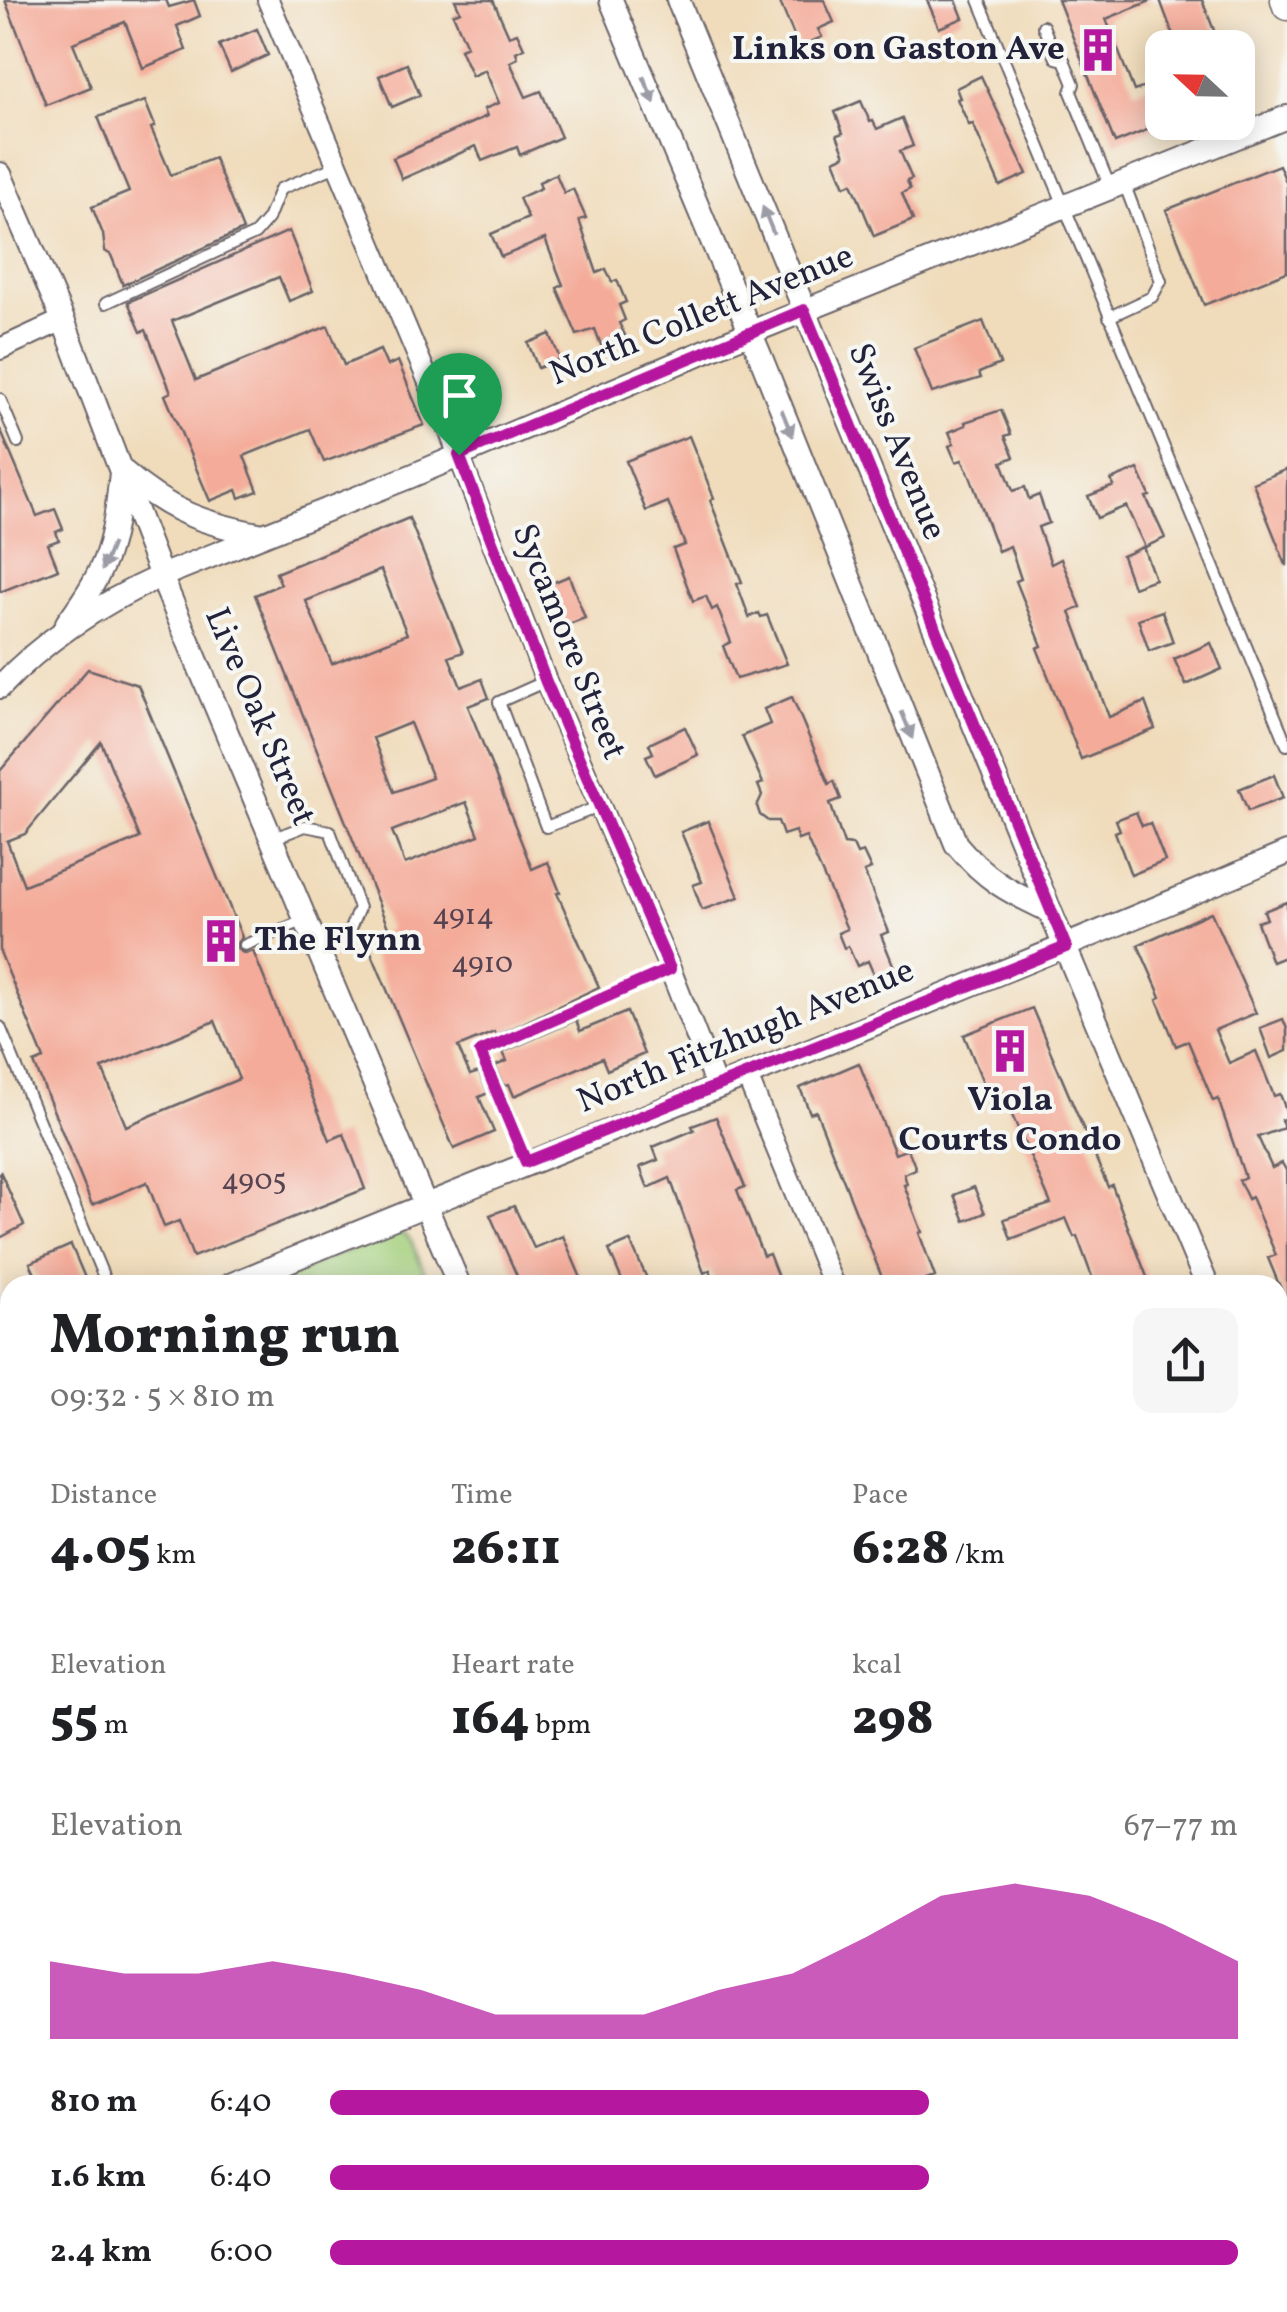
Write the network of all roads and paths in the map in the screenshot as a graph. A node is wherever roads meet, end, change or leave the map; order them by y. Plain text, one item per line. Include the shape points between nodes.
1 (268, 0) edge
2 (611, 0) edge
3 (678, 0) edge
4 (979, 0) edge
5 (1043, 26) dead end
6 (1287, 118) edge
7 (336, 166) junction
8 (0, 174) edge
9 (1117, 185) junction
10 (1064, 206) junction
11 (106, 303) dead end
12 (804, 310) junction
13 (1109, 317) junction
14 (63, 320) junction
15 (750, 332) junction
16 (0, 349) edge
17 (0, 400) edge
18 (18, 442) dead end
19 (459, 455) junction
20 (121, 470) junction
21 (263, 536) junction
22 (161, 576) junction
23 (60, 632) junction
24 (546, 682) junction
25 (0, 688) edge
26 (1287, 745) edge
27 (598, 807) junction
28 (272, 840) junction
29 (1287, 854) edge
30 (1050, 911) junction
31 (306, 920) junction
32 (246, 945) dead end
33 (317, 946) junction
34 (1066, 947) junction
35 (670, 969) junction
36 (0, 1026) edge
37 (746, 1074) junction
38 (716, 1086) junction
39 (526, 1162) junction
40 (426, 1204) junction
41 (103, 1275) edge
42 (254, 1275) edge
43 (455, 1275) edge
44 (829, 1275) edge
45 (1202, 1275) edge

1 - 7 street, Sycamore Street
2 -> 15 street
12 -> 3 street, Swiss Avenue
4 - 10 lane
5 - 9 lane
6 - 9 street, North Collett Avenue
7 - 11 lane via 280,189 255,234
7 - 19 street, Sycamore Street
8 - 14 street, Live Oak Street
9 - 10 street, North Collett Avenue
9 - 13 lane via 1162,281 1152,297
10 - 12 street, North Collett Avenue
10 - 13 lane
12 - 15 street, North Collett Avenue
12 - 30 street, Swiss Avenue
13 - 26 lane
14 - 16 street
14 - 20 street, Live Oak Street
15 - 19 street, North Collett Avenue
15 -> 30 street via 956,844 1002,889
17 - 18 lane
19 - 21 street, North Collett Avenue
19 - 24 street, Sycamore Street
20 - 21 street via 186,515
20 - 22 street, Live Oak Street
20 -> 23 street via 113,542 96,582
21 - 22 street, North Collett Avenue
22 - 23 street, North Collett Avenue
22 - 28 street, Live Oak Street
23 - 25 street, North Collett Avenue
24 - 27 street, Sycamore Street
24 - 27 lane via 499,702 546,826
27 - 35 street, Sycamore Street
28 - 31 street, Live Oak Street
28 - 33 lane via 306,826 330,831 359,908 349,932
29 - 34 street, North Fitzhugh Avenue
30 - 34 street, Swiss Avenue
31 - 32 lane
31 - 33 street, Live Oak Street
33 - 40 street, Live Oak Street
34 - 37 street, North Fitzhugh Avenue
34 - 45 street, Swiss Avenue
35 - 38 street, Sycamore Street
35 - 39 lane via 480,1052
36 - 41 lane
37 - 38 street, North Fitzhugh Avenue
37 - 44 street
38 - 39 street, North Fitzhugh Avenue
39 - 40 street, North Fitzhugh Avenue
40 - 42 street, North Fitzhugh Avenue
40 - 43 street, Live Oak Street

